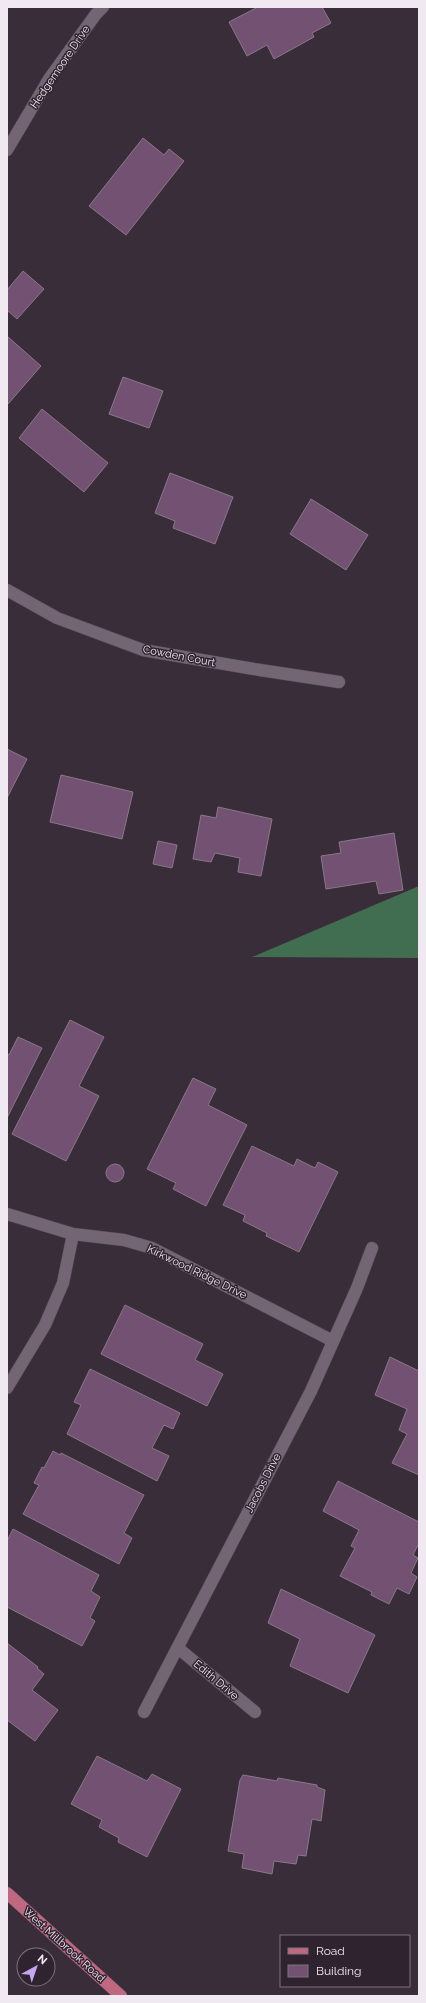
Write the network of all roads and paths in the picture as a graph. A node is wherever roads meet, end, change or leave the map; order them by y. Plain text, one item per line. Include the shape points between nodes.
1 (103, 7) edge
2 (7, 150) edge
3 (7, 590) edge
4 (339, 682) dead end
5 (7, 1214) edge
6 (73, 1234) junction
7 (372, 1248) dead end
8 (333, 1341) junction
9 (7, 1388) edge
10 (178, 1648) junction
11 (144, 1712) dead end
12 (255, 1712) dead end
13 (7, 1893) edge
14 (121, 1996) edge

1 - 2 street, Hedgemoore Drive via 49,79
3 - 4 street, Cowden Court via 57,618 143,650
5 - 6 street, Kirkwood Ridge Drive
6 - 8 street, Kirkwood Ridge Drive via 124,1240 152,1248
6 - 9 street via 63,1283 45,1325
7 - 8 street, Jacobs Drive
8 - 10 street, Jacobs Drive via 307,1398
10 - 11 street, Jacobs Drive
10 - 12 street, Edith Drive
13 - 14 main road, West Millbrook Road

